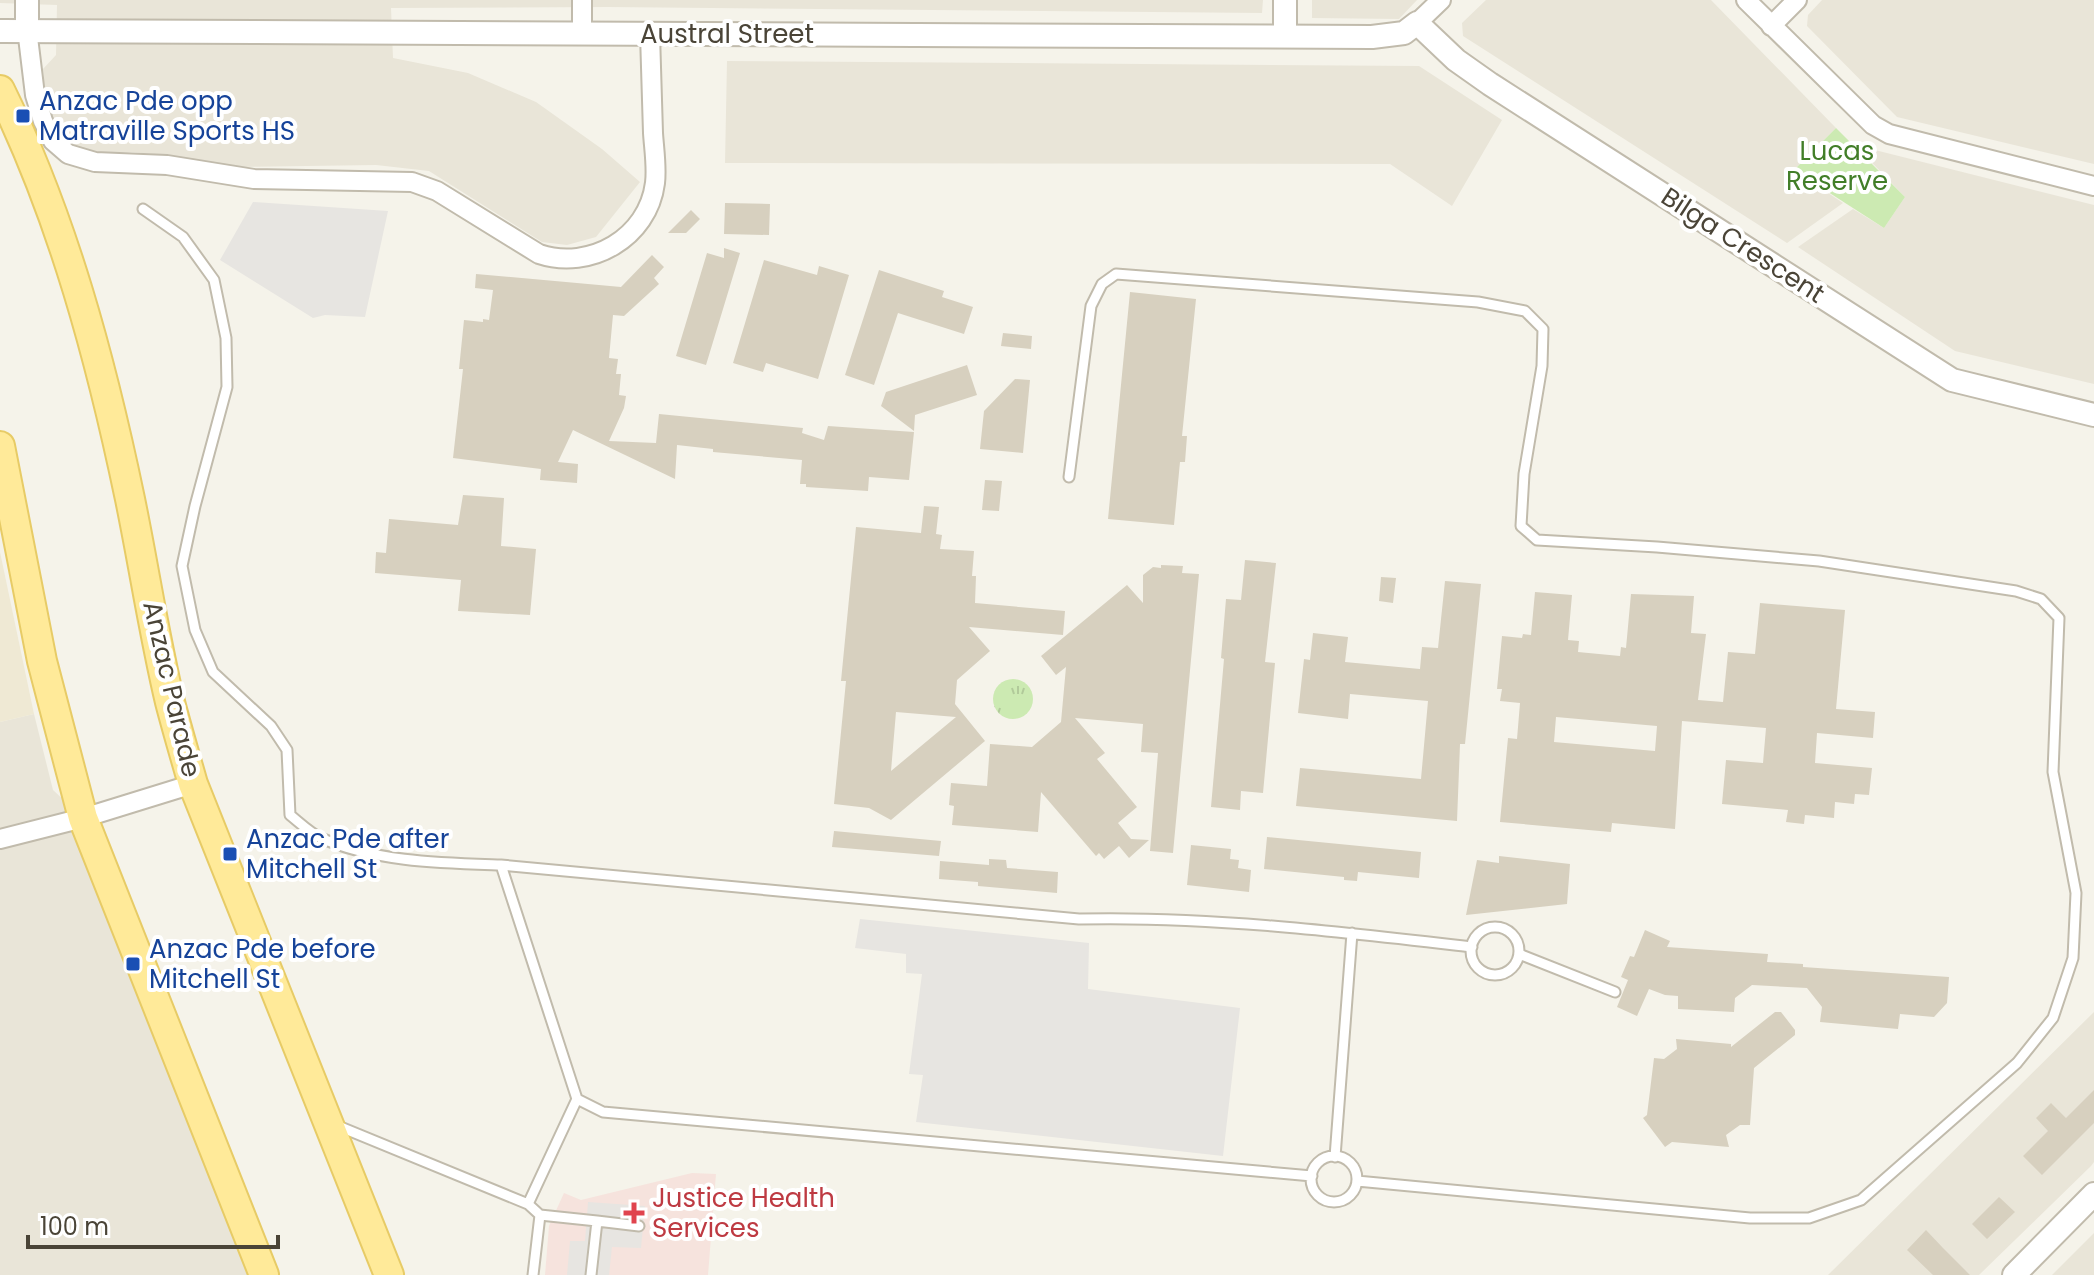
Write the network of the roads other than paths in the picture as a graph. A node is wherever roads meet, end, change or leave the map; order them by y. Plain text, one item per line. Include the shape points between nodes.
1 (27, 0) edge
2 (582, 0) edge
3 (1285, 0) edge
4 (1441, 0) edge
5 (1746, 0) edge
6 (1797, 0) edge
7 (1417, 23) junction
8 (1771, 26) junction
9 (27, 29) junction
10 (0, 31) edge
11 (582, 33) junction
12 (650, 34) junction
13 (1285, 36) junction
14 (0, 90) edge
15 (2094, 186) edge
16 (143, 209) dead end
17 (2094, 415) edge
18 (0, 446) edge
19 (1069, 477) dead end
20 (193, 784) junction
21 (83, 818) junction
22 (0, 839) edge
23 (501, 865) junction
24 (1352, 933) junction
25 (1472, 947) junction
26 (1519, 954) junction
27 (1615, 992) dead end
28 (577, 1099) junction
29 (327, 1121) junction
30 (1335, 1157) junction
31 (1312, 1176) junction
32 (1357, 1181) junction
33 (2094, 1194) edge
34 (528, 1204) junction
35 (540, 1215) junction
36 (597, 1221) junction
37 (639, 1226) dead end
38 (264, 1275) edge
39 (389, 1275) edge
40 (533, 1275) edge
41 (591, 1275) edge
42 (2014, 1275) edge

1 - 9 street
2 - 11 street
3 - 13 street
4 - 7 street, Austral Street
5 - 8 street
6 - 8 street
7 - 13 street, Austral Street via 1391,36
7 - 17 street, Bilga Crescent via 1490,84 1952,380
8 - 15 street via 1873,125 1889,134
9 - 10 street, Austral Street
9 - 11 street, Austral Street
9 - 12 street via 43,121 53,141 68,154 237,178 412,182 437,191 539,254 574,259 616,245 640,220 652,195 656,171
11 - 12 street, Austral Street
12 - 13 street, Austral Street
14 - 20 main road, Anzac Parade via 35,167 82,304
16 - 23 lane via 183,237 214,280 226,338 227,387 182,566 195,630 213,672 271,726 287,750 290,815 318,837 373,854
18 - 21 main road via 42,661
19 - 32 lane via 1091,306 1102,284 1116,274 1478,302 1525,311 1543,329 1521,526 1537,540 1819,561 1949,580 2041,599 2059,618 2053,772 2076,893 2073,958 2053,1018 2017,1063 1861,1200 1809,1218 1750,1218
20 - 21 street
20 - 29 main road, Anzac Parade
21 - 22 street
21 - 38 main road
23 - 24 lane via 1079,919 1152,917
23 - 28 lane
24 - 25 lane
24 - 30 lane
25 - 26 lane via 1480,933 1503,928 1516,938
25 - 26 lane via 1474,962 1492,975 1513,968
26 - 27 lane
28 - 31 lane via 603,1112
28 - 34 lane
29 - 34 lane
29 - 39 main road, Anzac Parade
30 - 31 lane via 1324,1159
30 - 32 lane via 1353,1167
31 - 32 lane via 1316,1194 1332,1202 1349,1197
33 - 42 street
34 - 35 lane
35 - 36 lane
35 - 40 lane
36 - 37 lane
36 - 41 lane

